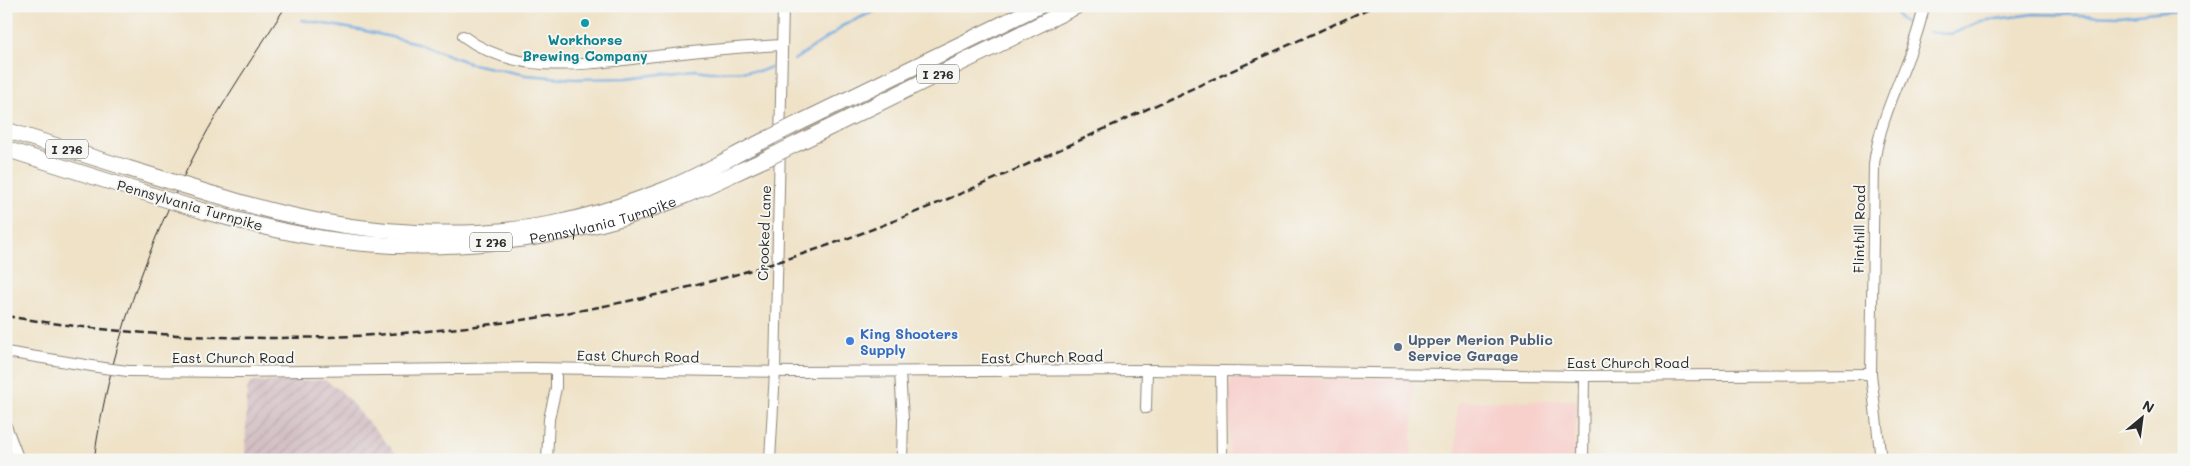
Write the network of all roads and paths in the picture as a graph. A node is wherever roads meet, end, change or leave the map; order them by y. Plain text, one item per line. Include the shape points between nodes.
1 (783, 6) edge
2 (1039, 6) edge
3 (1077, 6) edge
4 (1924, 6) edge
5 (463, 36) dead end
6 (782, 45) junction
7 (6, 130) edge
8 (6, 149) edge
9 (6, 352) edge
10 (556, 369) junction
11 (1146, 370) junction
12 (775, 372) junction
13 (900, 372) junction
14 (1221, 372) junction
15 (1871, 374) junction
16 (1584, 376) junction
17 (1146, 408) dead end
18 (6, 426) edge
19 (19, 460) edge
20 (547, 460) edge
21 (770, 460) edge
22 (902, 460) edge
23 (1222, 460) edge
24 (1583, 460) edge
25 (1881, 460) edge

1 - 6 street, Crooked Lane
2 - 7 highway, Pennsylvania Turnpike / I 276, bridge via 666,189 551,224 457,233 350,226 281,214
3 - 8 highway, Pennsylvania Turnpike / I 276, bridge via 690,193 634,214 569,231 504,242 429,246 359,243 286,232 203,211
4 - 15 street, Flinthill Road via 1920,26 1884,117 1877,145
5 - 6 street via 492,54 512,60 558,65
6 - 12 street, Crooked Lane
9 - 10 street, East Church Road, bridge via 128,371
10 - 12 street, East Church Road
10 - 20 street
11 - 13 street, East Church Road
11 - 14 street, East Church Road
11 - 17 street
12 - 13 street, East Church Road
12 - 21 street, Crooked Lane
13 - 22 street
14 - 16 street, East Church Road
14 - 23 street
15 - 16 street, East Church Road
15 - 25 street, Flinthill Road
16 - 24 street
18 - 19 street

